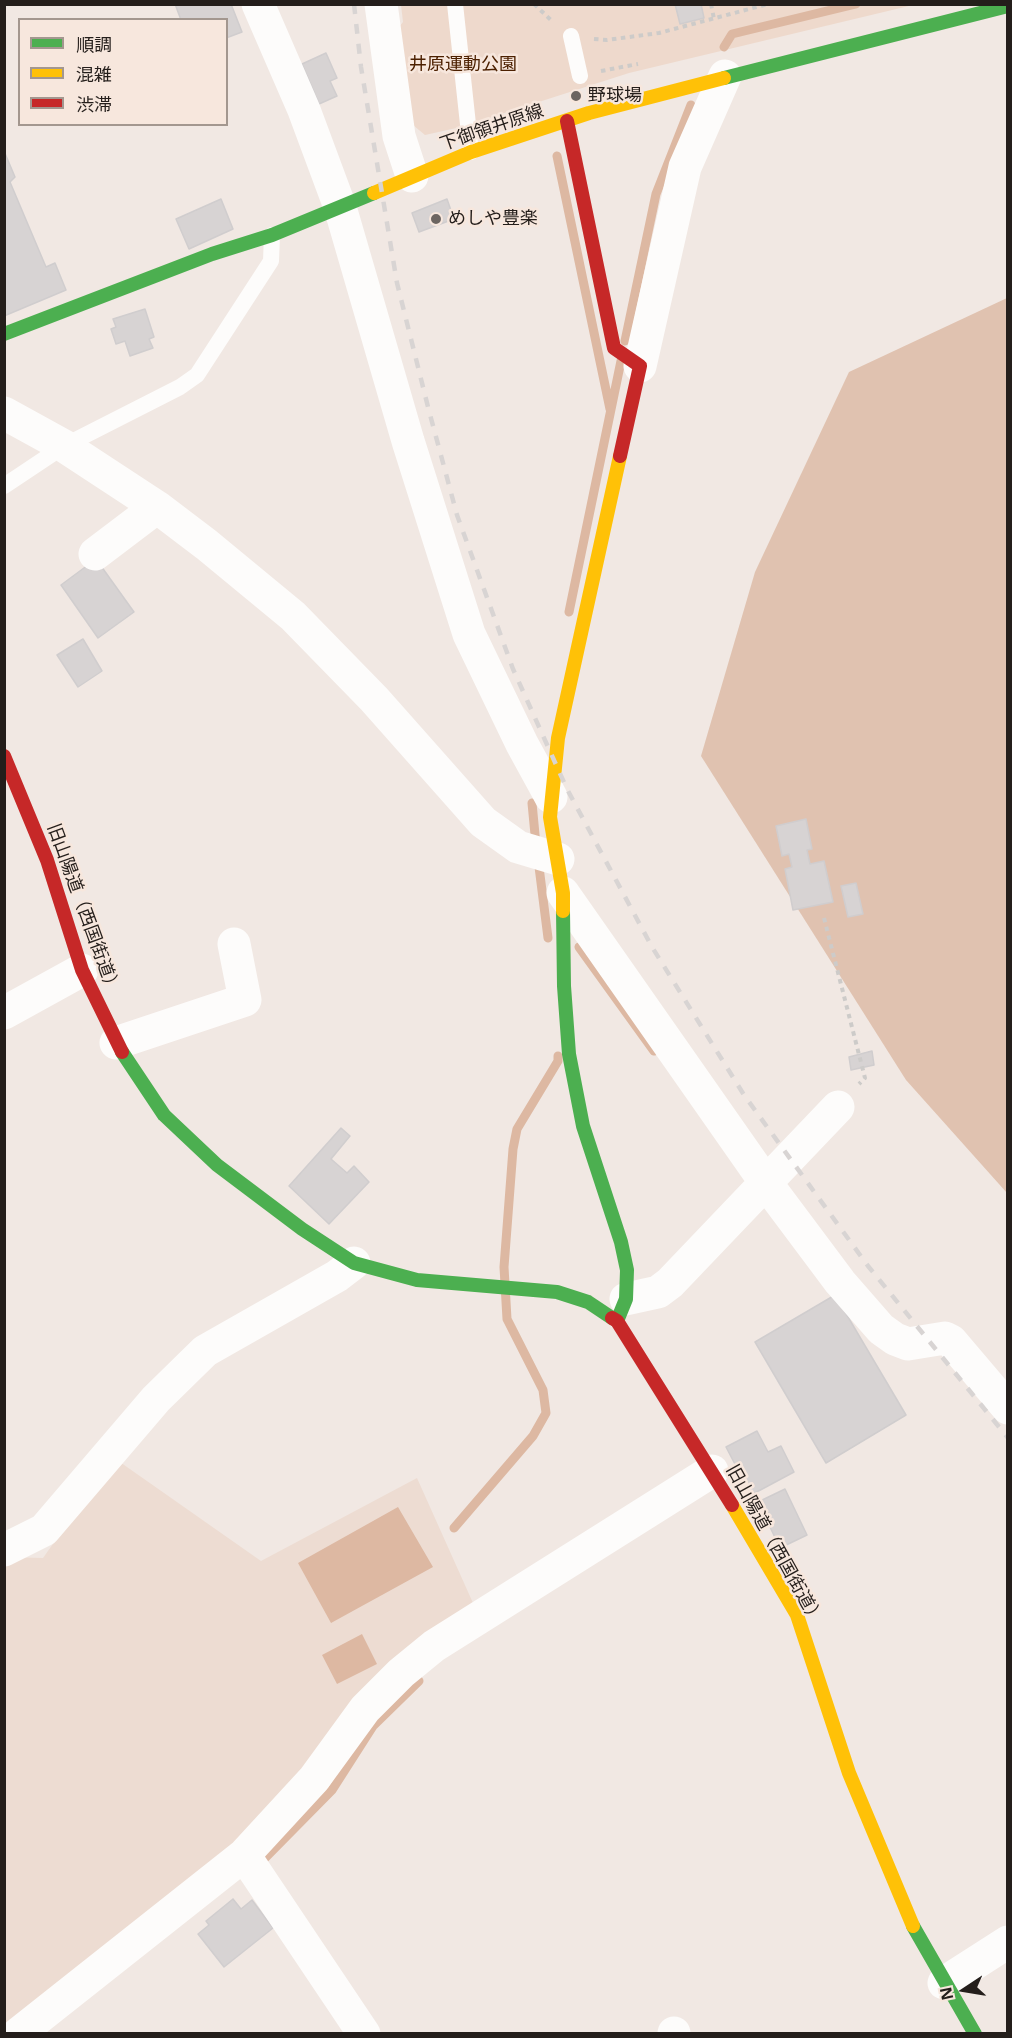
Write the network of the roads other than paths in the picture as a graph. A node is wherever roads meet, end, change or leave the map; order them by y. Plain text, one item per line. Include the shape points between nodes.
1 (258, 4) edge
2 (381, 4) edge
3 (455, 4) edge
4 (1008, 6) edge
5 (571, 36) dead end
6 (588, 74) road end
7 (725, 76) junction
8 (584, 93) dead end
9 (589, 113) junction
10 (567, 121) junction
11 (471, 152) junction
12 (412, 176) junction
13 (340, 207) junction
14 (272, 235) junction
15 (4, 334) edge
16 (629, 358) junction
17 (4, 413) edge
18 (64, 446) junction
19 (4, 486) edge
20 (157, 507) junction
21 (95, 554) dead end
22 (4, 756) edge
23 (551, 797) junction
24 (544, 855) junction
25 (563, 893) junction
26 (234, 944) dead end
27 (82, 970) junction
28 (4, 1013) edge
29 (116, 1043) junction
30 (838, 1107) dead end
31 (766, 1183) junction
32 (354, 1263) junction
33 (622, 1310) junction
34 (1008, 1408) edge
35 (712, 1471) junction
36 (9, 1538) edge
37 (244, 1855) junction
38 (1008, 1942) edge
39 (944, 1983) junction
40 (18, 2034) edge
41 (364, 2034) edge
42 (975, 2034) edge

1 - 13 street
2 - 12 street via 399,136
3 - 11 lane
4 - 7 street, 下御領井原線
5 - 6 lane
7 - 9 street, 下御領井原線
7 - 16 street via 685,167
8 - 9 lane
9 - 10 street, 下御領井原線
10 - 11 street, 下御領井原線
10 - 16 street
11 - 12 street, 下御領井原線
12 - 13 street, 下御領井原線
13 - 14 street, 下御領井原線
13 - 23 street via 469,634
14 - 15 street, 下御領井原線
14 - 18 lane via 271,261 197,375
16 - 23 street via 558,738
17 - 18 street
18 - 19 lane
18 - 20 street
20 - 21 street
20 - 24 street via 293,616 374,699 483,822 500,836
22 - 27 street, 旧山陽道（西国街道） via 47,860
23 - 24 street
24 - 25 street
25 - 31 street
25 - 33 street via 569,1054 583,1126 627,1270
26 - 29 street via 245,1000
27 - 28 street
27 - 29 street, 旧山陽道（西国街道）
29 - 32 street, 旧山陽道（西国街道） via 164,1115 217,1165
30 - 31 street
31 - 33 street via 670,1283
31 - 34 street via 840,1282 881,1329 908,1344 945,1338 951,1341
32 - 33 street, 旧山陽道（西国街道） via 417,1280 557,1292
32 - 36 street via 205,1352 156,1399 44,1530
33 - 35 street, 旧山陽道（西国街道）
35 - 37 street via 434,1646 400,1673 365,1709 314,1779
35 - 39 street, 旧山陽道（西国街道） via 796,1615 849,1773 893,1882
37 - 40 street
37 - 41 street
38 - 39 street
39 - 42 street, 旧山陽道（西国街道）

